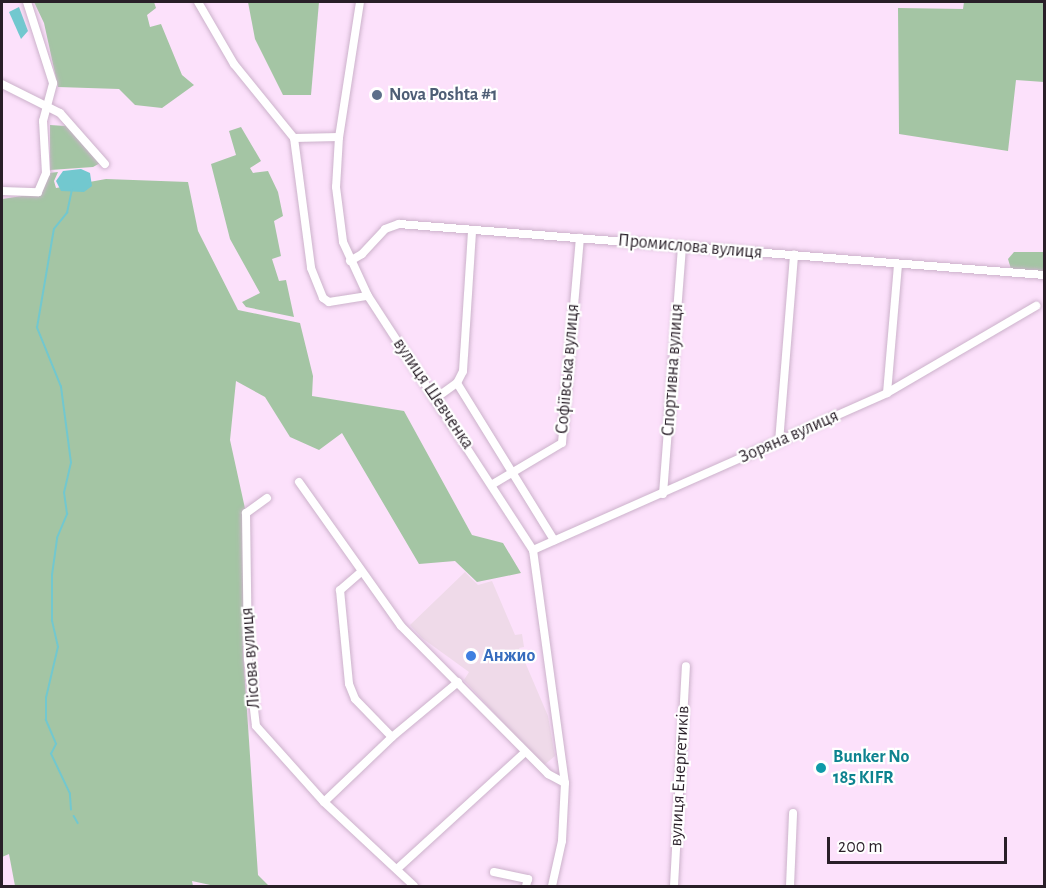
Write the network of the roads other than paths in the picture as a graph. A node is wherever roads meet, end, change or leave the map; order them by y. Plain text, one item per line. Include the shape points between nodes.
1 (27, 2) edge
2 (198, 2) edge
3 (360, 2) edge
4 (2, 84) edge
5 (50, 108) junction
6 (339, 137) junction
7 (294, 138) junction
8 (105, 164) dead end
9 (2, 191) edge
10 (472, 230) junction
11 (580, 238) junction
12 (682, 247) junction
13 (794, 255) junction
14 (350, 261) junction
15 (898, 264) junction
16 (1044, 275) edge
17 (368, 296) junction
18 (1036, 306) dead end
19 (457, 383) junction
20 (886, 393) junction
21 (436, 398) junction
22 (778, 442) junction
23 (512, 474) junction
24 (299, 482) dead end
25 (493, 484) junction
26 (663, 494) junction
27 (267, 498) dead end
28 (554, 540) junction
29 (533, 550) junction
30 (362, 572) junction
31 (686, 666) dead end
32 (458, 682) junction
33 (392, 737) junction
34 (525, 752) junction
35 (565, 783) junction
36 (324, 802) junction
37 (793, 813) dead end
38 (397, 869) junction
39 (494, 872) dead end
40 (414, 886) edge
41 (526, 886) edge
42 (552, 886) edge
43 (674, 886) edge
44 (790, 886) edge

1 - 5 street via 53,83
2 - 7 street via 234,64
3 - 6 street, вулиця Шевченка
4 - 5 street
5 - 8 street via 60,113
5 - 9 street via 44,121 43,186 28,193
6 - 7 street
6 - 14 street, вулиця Шевченка via 337,203
7 - 17 street via 311,268 324,298 329,302
10 - 11 street, Промислова вулиця
10 - 14 street, Промислова вулиця via 393,225
10 - 19 street via 463,371
11 - 12 street, Промислова вулиця
11 - 23 street, Софіївська вулиця via 562,443
12 - 13 street, Промислова вулиця
12 - 26 street, Спортивна вулиця
13 - 15 street, Промислова вулиця
13 - 22 street
14 - 17 street, вулиця Шевченка
15 - 16 street, Промислова вулиця
15 - 20 street
17 - 21 street, вулиця Шевченка
18 - 20 street, Зоряна вулиця
19 - 21 street
19 - 23 street
20 - 22 street, Зоряна вулиця
21 - 25 street, вулиця Шевченка
22 - 26 street, Зоряна вулиця
23 - 25 street
23 - 28 street
24 - 30 street
25 - 29 street, вулиця Шевченка
26 - 28 street, Зоряна вулиця
27 - 36 street, Лісова вулиця via 246,513 248,659 256,726
28 - 29 street, Зоряна вулиця
29 - 35 street, вулиця Шевченка
30 - 32 street via 402,626
30 - 33 street via 340,590 349,684 355,699
31 - 43 street, вулиця Енергетиків
32 - 33 street
32 - 34 street
33 - 36 street
34 - 35 street via 548,774
34 - 38 street
35 - 42 street, вулиця Шевченка via 562,841
36 - 38 street, Лісова вулиця
37 - 44 street
38 - 40 street, Лісова вулиця
39 - 41 street via 528,879

